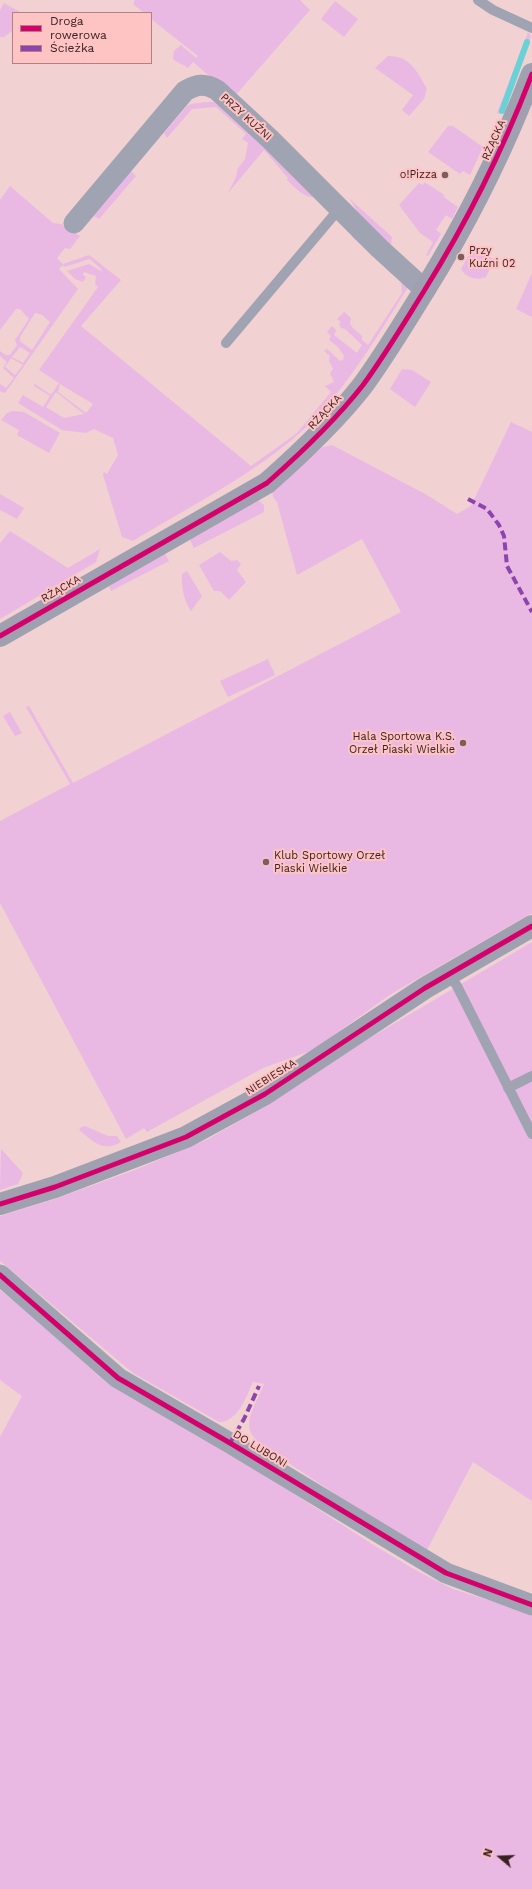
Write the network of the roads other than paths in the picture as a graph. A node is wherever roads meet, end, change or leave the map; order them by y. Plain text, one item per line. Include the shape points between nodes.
1 (478, 0) edge
2 (532, 28) edge
3 (532, 74) edge
4 (527, 102) edge
5 (340, 209) junction
6 (74, 223) dead end
7 (425, 290) junction
8 (226, 343) dead end
9 (0, 636) edge
10 (532, 926) edge
11 (449, 974) junction
12 (532, 1076) edge
13 (508, 1088) junction
14 (532, 1134) edge
15 (0, 1204) edge
16 (0, 1275) edge
17 (532, 1605) edge

1 - 2 lane
3 - 4 street, RŻĄCKA
4 - 7 street, RŻĄCKA via 459,235
5 - 6 street, PRZY KUŹNI via 217,90 202,84 194,85 185,91
5 - 7 street, PRZY KUŹNI
5 - 8 lane
7 - 9 street, RŻĄCKA via 362,386 294,459 267,482
10 - 11 street, NIEBIESKA
11 - 13 lane
11 - 15 street, NIEBIESKA via 265,1094 186,1137 55,1187
12 - 13 lane
13 - 14 lane
16 - 17 street, DO LUBONI via 118,1378 446,1573

